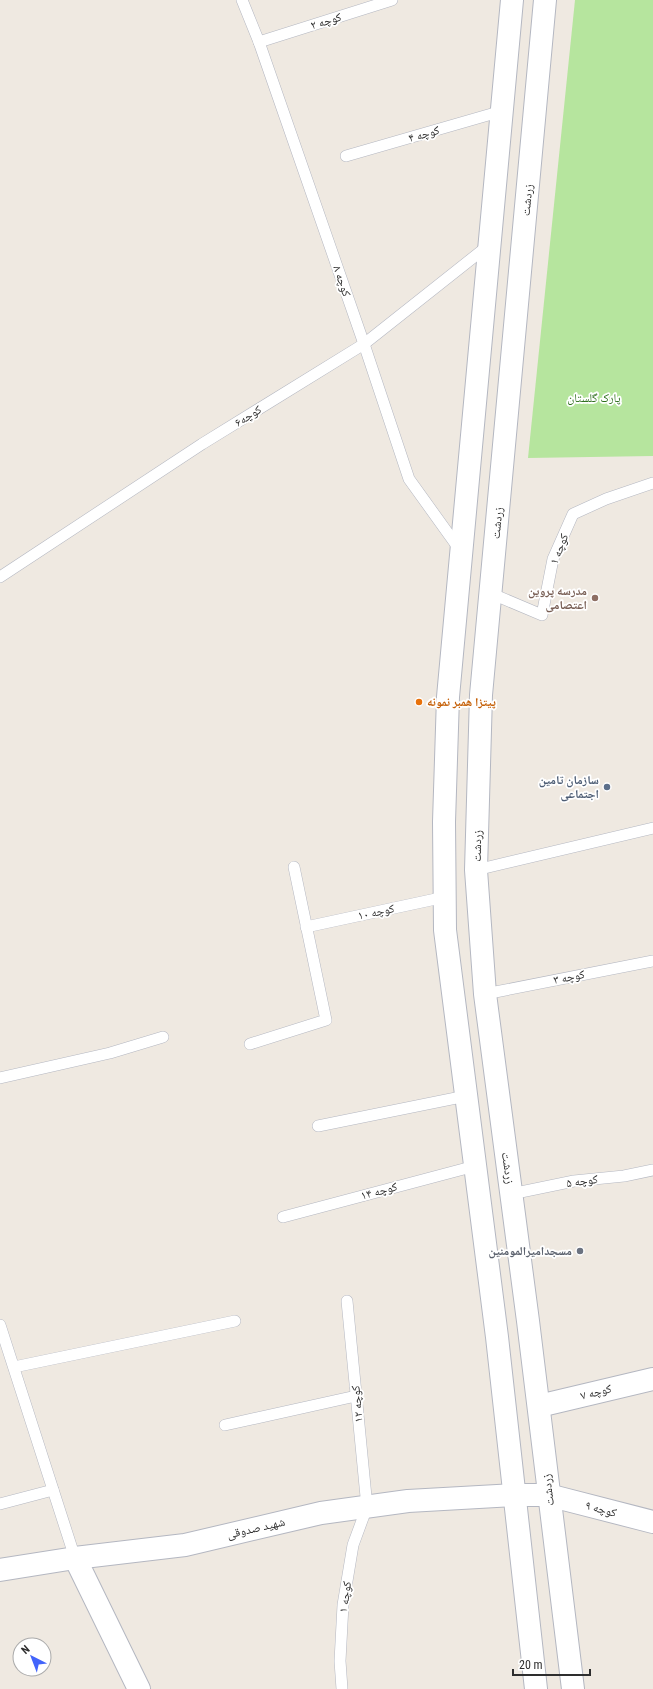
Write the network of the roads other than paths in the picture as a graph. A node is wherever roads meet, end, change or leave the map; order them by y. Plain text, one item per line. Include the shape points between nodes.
1 (242, 0) edge
2 (392, 0) edge
3 (512, 0) edge
4 (545, 0) edge
5 (259, 42) junction
6 (505, 77) junction
7 (538, 79) junction
8 (502, 111) junction
9 (346, 156) dead end
10 (489, 245) junction
11 (364, 344) junction
12 (653, 483) edge
13 (461, 551) junction
14 (0, 577) edge
15 (490, 592) junction
16 (653, 828) edge
17 (294, 867) dead end
18 (476, 870) junction
19 (445, 897) junction
20 (306, 927) junction
21 (653, 960) edge
22 (485, 994) junction
23 (164, 1037) dead end
24 (250, 1044) dead end
25 (0, 1078) edge
26 (466, 1096) junction
27 (318, 1126) dead end
28 (475, 1166) junction
29 (653, 1170) edge
30 (511, 1194) junction
31 (283, 1217) dead end
32 (347, 1301) dead end
33 (235, 1321) dead end
34 (0, 1325) edge
35 (14, 1367) junction
36 (653, 1379) edge
37 (356, 1396) junction
38 (539, 1406) junction
39 (225, 1425) dead end
40 (53, 1490) junction
41 (514, 1495) junction
42 (548, 1495) junction
43 (0, 1504) edge
44 (367, 1507) junction
45 (653, 1522) edge
46 (75, 1558) junction
47 (0, 1570) edge
48 (139, 1689) edge
49 (342, 1689) edge
50 (536, 1689) edge
51 (573, 1689) edge

1 - 5 lane, کوچه ۸
2 - 5 lane, کوچه ۲
3 - 6 street
4 - 7 street, زردشت
5 - 11 lane, کوچه ۸
6 - 7 street
6 - 8 street
7 - 15 street, زردشت
8 - 9 lane, کوچه ۴
8 - 10 street
10 - 11 lane, کوچه۶
10 - 13 street
11 - 13 lane, کوچه ۸ via 408,479
11 - 14 lane, کوچه۶ via 202,444
12 - 15 lane, کوچه ۱ via 606,499 573,514 553,559 542,615
13 - 19 street via 448,697 444,822
15 - 18 street, زردشت via 481,695
16 - 18 lane
17 - 20 lane
18 - 22 street, زردشت
19 - 20 lane, کوچه ۱۰
19 - 26 street via 445,930
20 - 24 lane via 326,1020
21 - 22 lane, کوچه ۳
22 - 30 street, زردشت
23 - 25 lane via 110,1053
26 - 27 lane
26 - 28 street
28 - 31 lane, کوچه ۱۴
28 - 41 street
29 - 30 lane, کوچه ۵ via 574,1181
30 - 38 street, زردشت
32 - 37 lane, کوچه ۱۲
33 - 35 lane
34 - 35 lane
35 - 40 lane
36 - 38 street, کوچه ۷
37 - 39 lane
37 - 44 lane, کوچه ۱۲
38 - 42 street, زردشت
40 - 43 lane
40 - 46 lane
41 - 42 street, کوچه ۹
41 - 44 street, شهید صدوقی via 408,1500
41 - 50 street
42 - 45 street, کوچه ۹
42 - 51 street, زردشت
44 - 46 street, شهید صدوقی via 321,1514 185,1545
44 - 49 lane, کوچه ۱ via 353,1545 342,1605
46 - 47 street, شهید صدوقی
46 - 48 street

